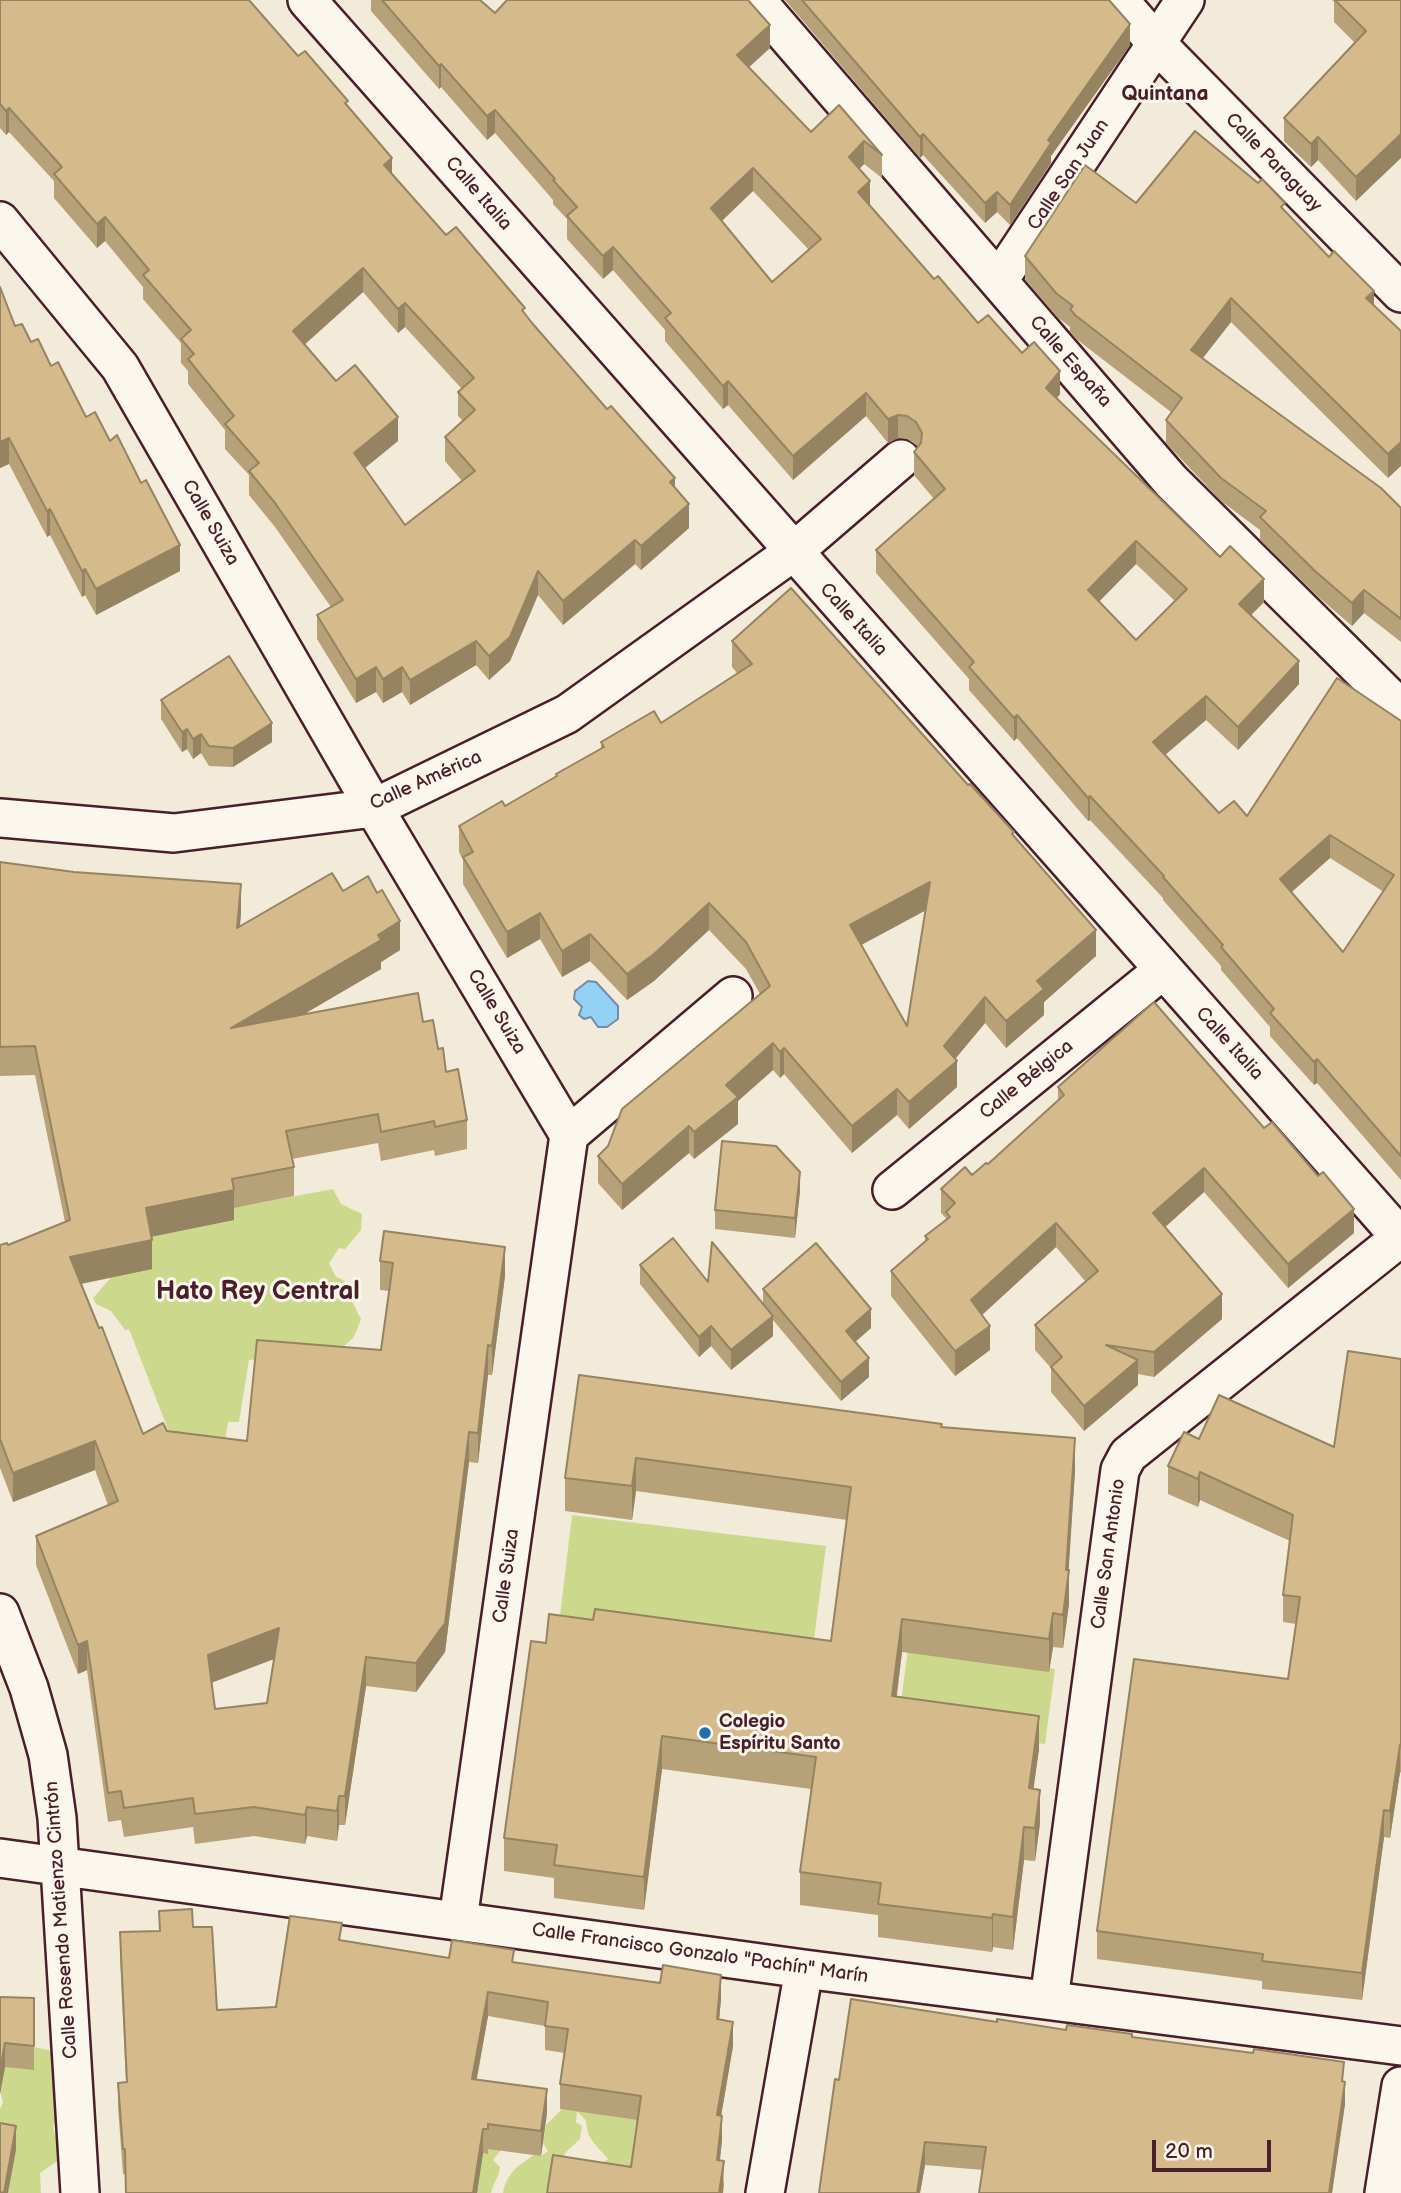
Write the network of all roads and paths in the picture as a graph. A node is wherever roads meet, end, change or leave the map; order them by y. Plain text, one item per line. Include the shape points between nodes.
1 (307, 0) edge
2 (756, 0) edge
3 (1119, 0) edge
4 (1185, 0) edge
5 (1156, 43) junction
6 (0, 221) edge
7 (999, 279) junction
8 (1401, 293) edge
9 (901, 459) dead end
10 (793, 552) junction
11 (1401, 709) edge
12 (374, 808) junction
13 (0, 818) edge
14 (1163, 970) junction
15 (733, 996) dead end
16 (569, 1135) junction
17 (892, 1190) dead end
18 (1401, 1238) edge
19 (0, 1614) edge
20 (0, 1858) edge
21 (61, 1865) junction
22 (458, 1920) junction
23 (804, 1969) junction
24 (1049, 2000) junction
25 (1401, 2046) edge
26 (1401, 2086) edge
27 (80, 2193) edge
28 (765, 2193) edge
29 (1384, 2193) edge

1 - 10 street, Calle Italia
2 - 7 street, Calle España
3 - 5 street, Calle Paraguay
4 - 5 street, Calle San Juan
5 - 7 street, Calle San Juan
5 - 8 street, Calle Paraguay
6 - 12 street, Calle Suiza via 120,367
7 - 11 street, Calle España via 1171,481
9 - 10 street, Calle América
10 - 12 street, Calle América via 567,714
10 - 14 street, Calle Italia
12 - 13 street, Calle América via 174,834
12 - 16 street, Calle Suiza
14 - 17 street, Calle Bélgica
14 - 18 street, Calle Italia
15 - 16 street
16 - 22 street, Calle Suiza
18 - 24 street, Calle San Antonio via 1128,1455 1120,1470
19 - 21 street, Calle Rosendo Matienzo Cintrón via 48,1755
20 - 21 street, Calle Francisco Gonzalo "Pachín" Marín
21 - 22 street, Calle Francisco Gonzalo "Pachín" Marín
21 - 27 street, Calle Rosendo Matienzo Cintrón
22 - 23 street, Calle Francisco Gonzalo "Pachín" Marín
23 - 24 street, Calle Francisco Gonzalo "Pachín" Marín
23 - 28 street
24 - 25 street, Calle Francisco Gonzalo "Pachín" Marín
26 - 29 street

